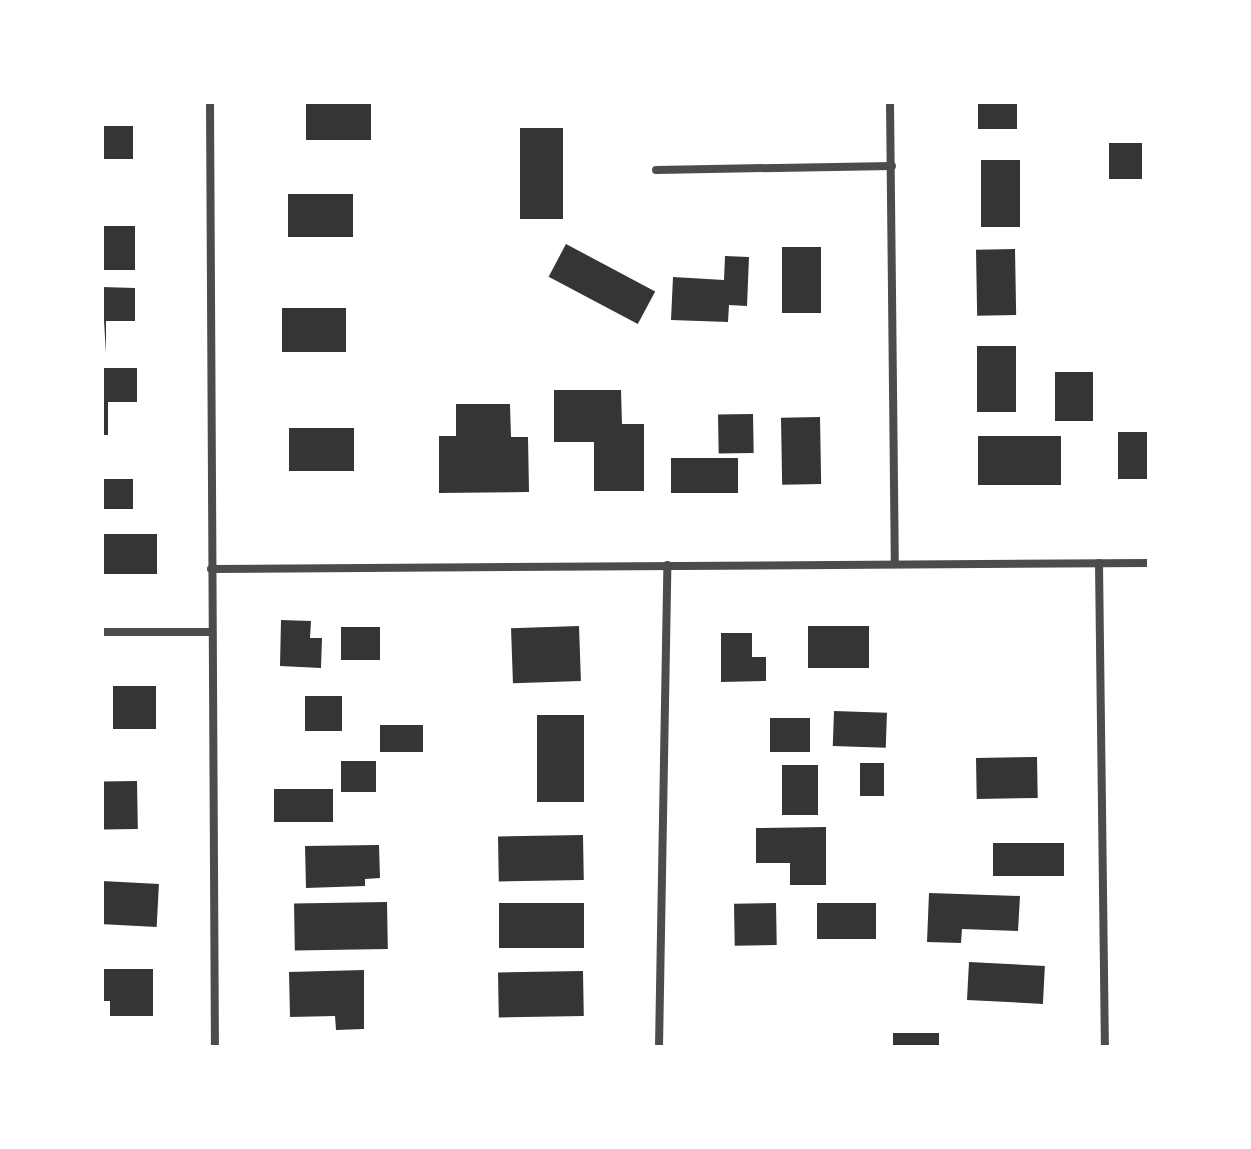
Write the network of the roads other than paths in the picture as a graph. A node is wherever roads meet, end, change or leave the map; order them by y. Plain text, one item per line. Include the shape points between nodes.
1 (210, 102) edge
2 (890, 102) edge
3 (892, 166) junction
4 (656, 170) dead end
5 (895, 561) junction
6 (1099, 563) junction
7 (1149, 563) edge
8 (667, 565) junction
9 (211, 569) junction
10 (102, 632) edge
11 (212, 632) junction
12 (215, 1047) edge
13 (659, 1047) edge
14 (1105, 1047) edge

1 - 9 street
2 - 3 street
3 - 4 street
3 - 5 street
5 - 6 street
5 - 8 street
6 - 7 street
6 - 14 street
8 - 9 street
8 - 13 street
9 - 11 street
10 - 11 street
11 - 12 street

